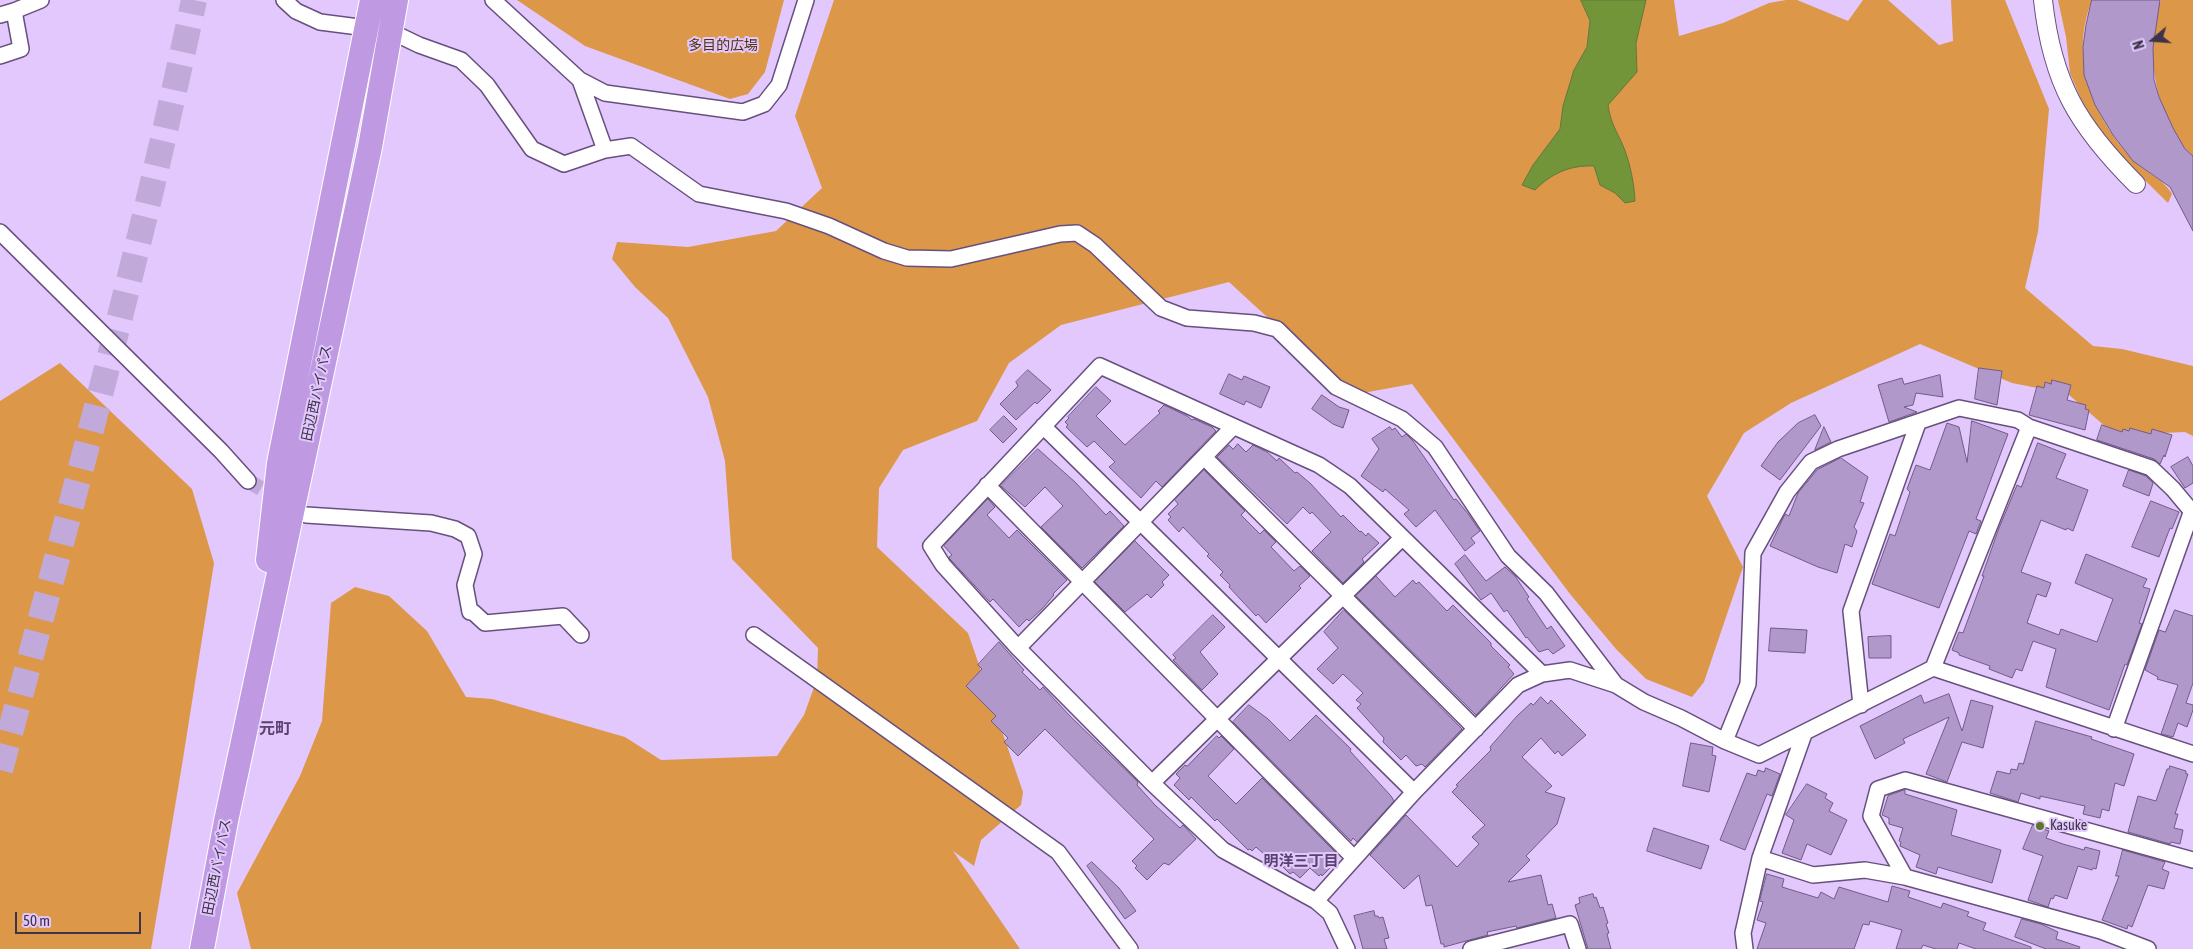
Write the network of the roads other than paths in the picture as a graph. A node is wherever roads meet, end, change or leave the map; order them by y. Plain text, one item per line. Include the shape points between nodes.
1 (41, 0) edge
2 (284, 0) edge
3 (372, 0) edge
4 (396, 0) edge
5 (493, 0) edge
6 (806, 0) edge
7 (2043, 0) edge
8 (7, 13) edge
9 (366, 28) junction
10 (390, 31) junction
11 (0, 56) edge
12 (580, 80) junction
13 (605, 150) junction
14 (2136, 184) dead end
15 (0, 232) edge
16 (1918, 423) junction
17 (1042, 426) junction
18 (1233, 427) junction
19 (2028, 427) junction
20 (1204, 457) junction
21 (248, 481) tunnel mouth
22 (987, 485) junction
23 (2192, 513) edge
24 (306, 515) dead end
25 (1140, 522) junction
26 (1402, 538) junction
27 (1082, 582) junction
28 (1343, 596) junction
29 (581, 635) dead end
30 (754, 635) dead end
31 (1018, 648) junction
32 (1279, 659) junction
33 (1934, 668) junction
34 (1542, 674) junction
35 (1616, 685) junction
36 (1861, 704) junction
37 (1217, 719) junction
38 (1476, 729) junction
39 (2114, 729) junction
40 (1804, 734) junction
41 (1725, 741) junction
42 (2193, 754) edge
43 (1152, 783) junction
44 (234, 784) junction
45 (1414, 792) junction
46 (1354, 858) junction
47 (1760, 858) junction
48 (2193, 860) edge
49 (1905, 877) junction
50 (1316, 901) junction
51 (202, 949) edge
52 (1130, 949) edge
53 (1347, 949) edge
54 (1470, 949) edge
55 (1578, 949) edge
56 (1745, 949) edge
57 (2148, 949) edge

1 - 8 street
2 - 9 street via 296,11 320,22
3 - 9 highway, 田辺西バイパス
4 - 10 highway, 田辺西バイパス
5 - 12 street
6 - 12 street via 778,85 764,104 743,112 605,93
7 - 14 street via 2047,34 2065,92 2104,152
8 - 11 street via 21,49
9 - 10 street
9 - 44 highway, 田辺西バイパス via 279,463 267,568
10 - 13 street via 461,60 487,85 532,149 564,164
10 - 44 highway, 田辺西バイパス via 370,147
12 - 13 street
13 - 35 street via 631,146 699,194 786,211 906,258 951,259 1077,233 1095,245 1161,308 1186,318 1254,323 1277,329 1336,387 1402,419 1435,448 1508,556 1546,593
15 - 21 street
16 - 19 street via 1959,408 2018,420
16 - 36 street via 1852,611
16 - 41 street via 1838,449 1811,462 1787,492 1753,553 1748,684
17 - 18 street via 1100,366
17 - 22 street
17 - 25 street
18 - 20 street
18 - 26 street via 1319,465 1350,486
19 - 23 street via 2151,468
19 - 33 street
20 - 25 street
20 - 28 street
22 - 27 street
22 - 31 street via 931,546 943,565
23 - 39 street
24 - 29 street via 431,523 455,529 468,536 474,554 465,585 470,612 485,623 563,616
25 - 27 street
25 - 32 street
26 - 28 street
26 - 34 street
27 - 31 street
27 - 37 street
28 - 32 street
28 - 38 street
30 - 52 street via 1058,852
31 - 43 street
32 - 37 street
32 - 45 street
33 - 36 street
33 - 39 street
34 - 35 street via 1570,670
34 - 38 street via 1518,685
35 - 41 street
36 - 40 street
37 - 43 street
37 - 46 street
38 - 45 street
39 - 42 street
40 - 41 street via 1759,755
40 - 47 street
43 - 50 street via 1223,850
44 - 51 highway, 田辺西バイパス
45 - 46 street
46 - 50 street
47 - 49 street via 1813,874 1864,870
47 - 56 street via 1743,933
48 - 49 street via 1906,780 1878,789 1871,816
49 - 57 street via 2101,931
50 - 53 street via 1330,913
54 - 55 street via 1570,924

